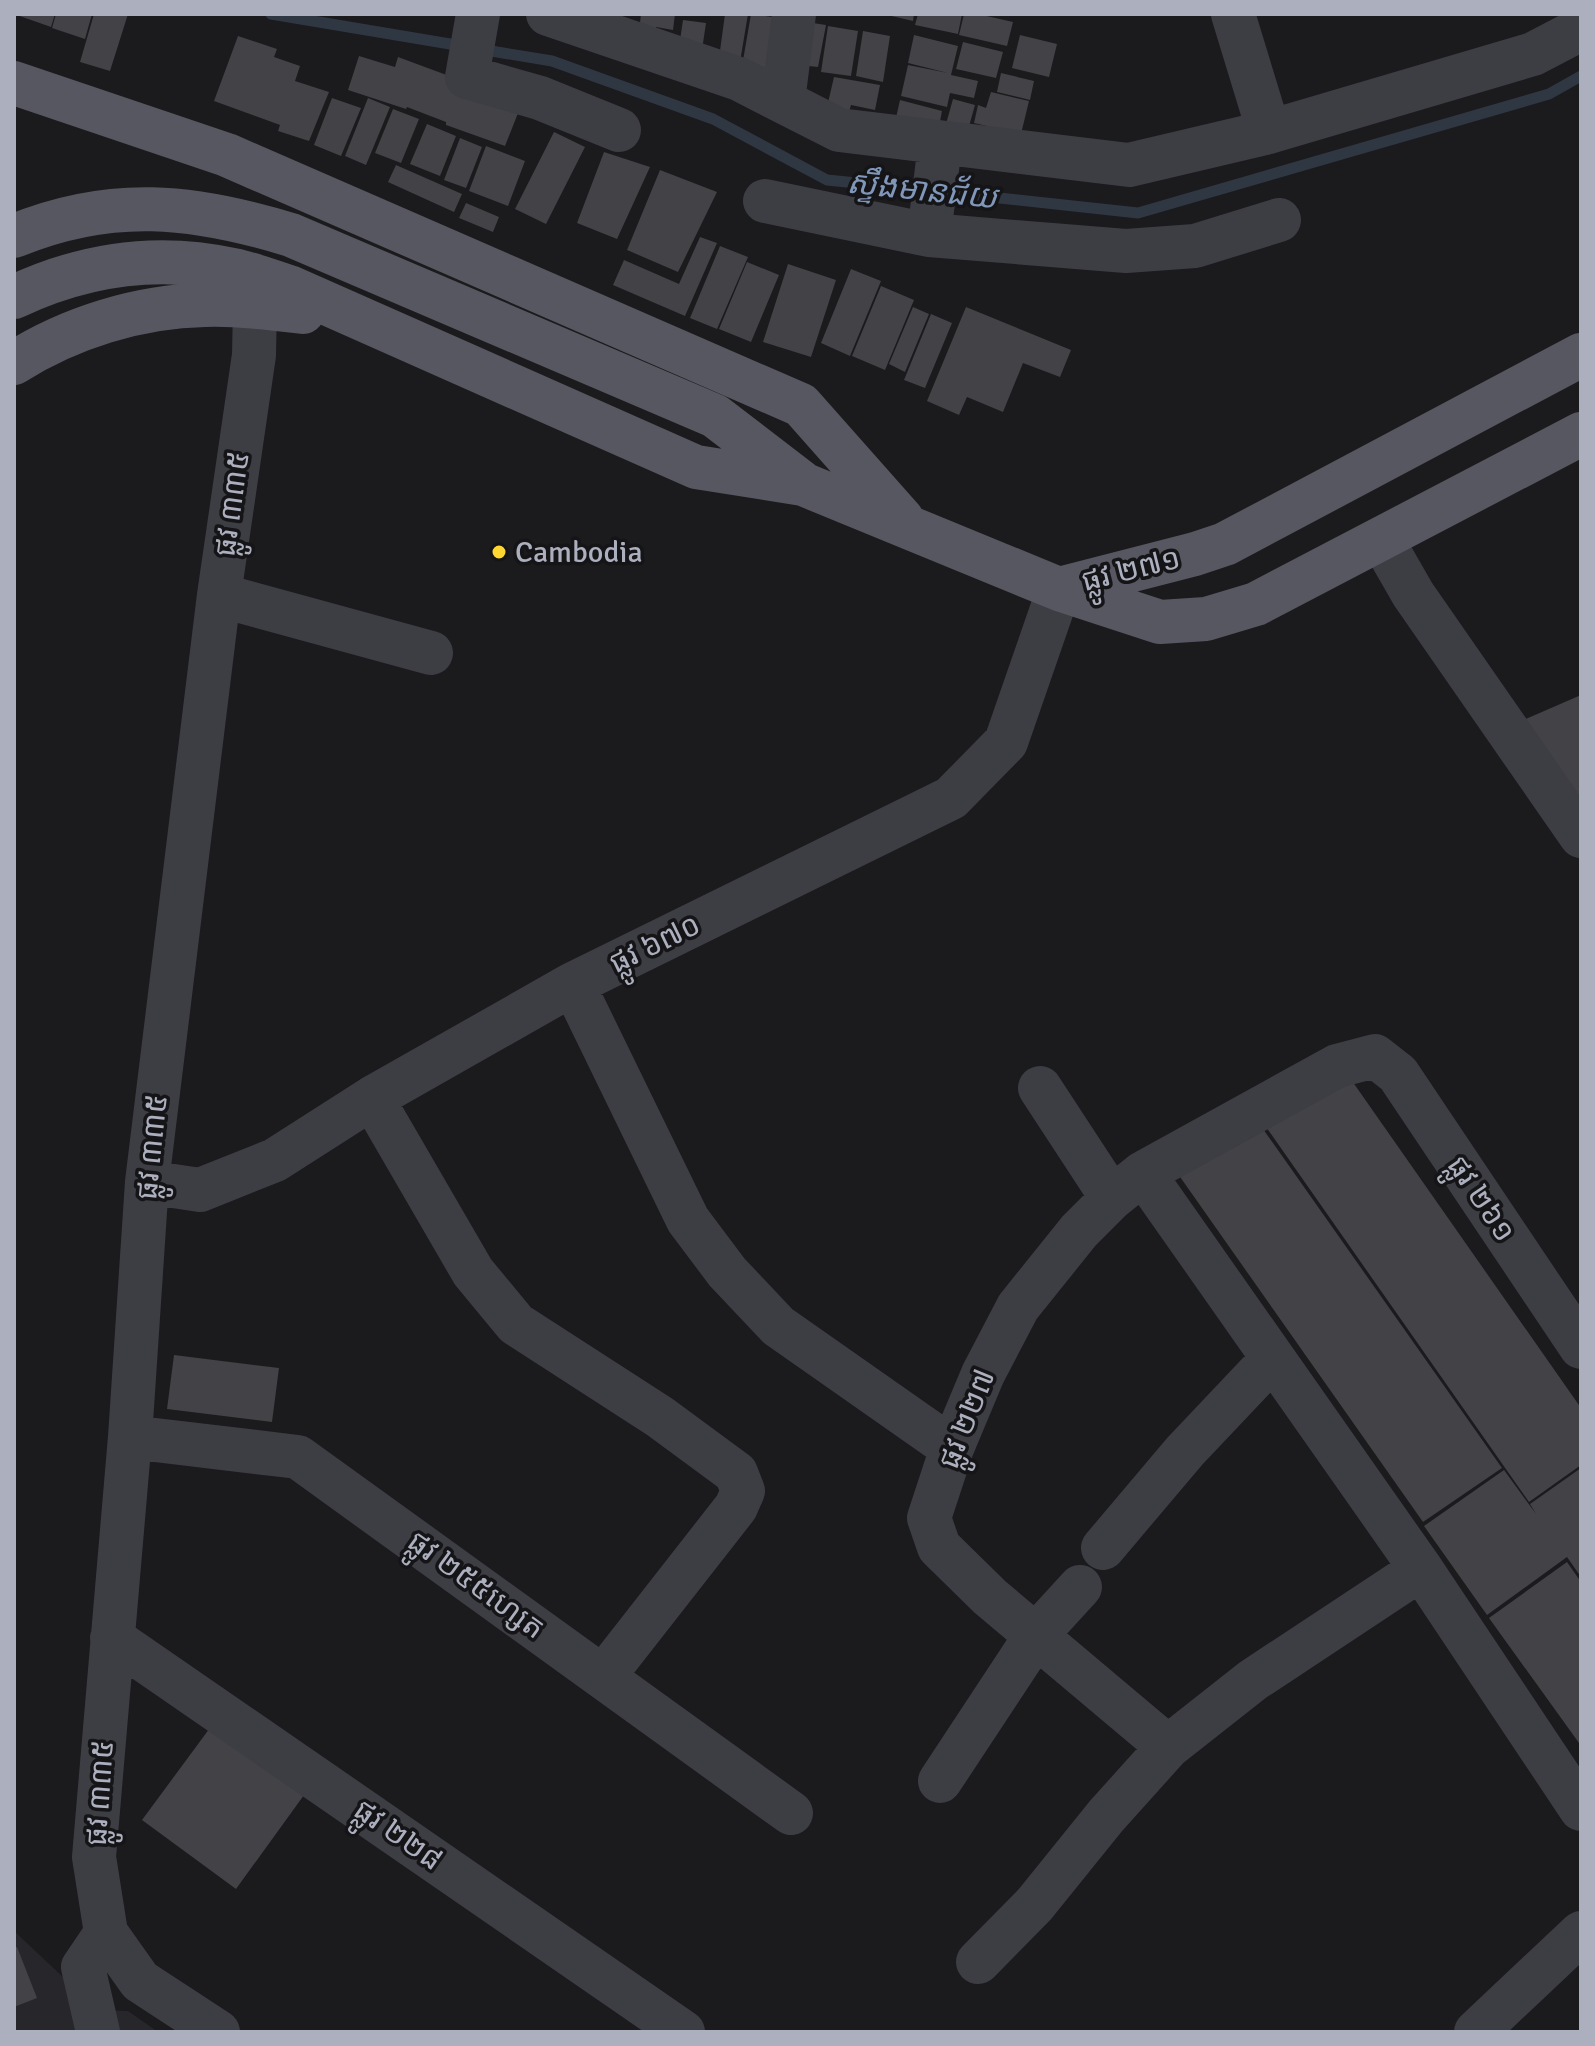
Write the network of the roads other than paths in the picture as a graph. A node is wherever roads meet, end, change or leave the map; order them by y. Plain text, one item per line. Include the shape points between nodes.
1 (548, 14) edge
2 (794, 14) edge
3 (1233, 14) edge
4 (477, 16) edge
5 (1581, 29) edge
6 (14, 83) edge
7 (783, 101) junction
8 (619, 130) dead end
9 (1269, 132) junction
10 (938, 156) junction
11 (765, 201) dead end
12 (1279, 220) dead end
13 (931, 223) junction
14 (14, 236) edge
15 (14, 297) edge
16 (255, 306) junction
17 (365, 320) junction
18 (1581, 355) edge
19 (14, 363) edge
20 (1581, 434) edge
21 (803, 484) junction
22 (909, 527) junction
23 (1382, 540) junction
24 (1059, 589) junction
25 (219, 595) junction
26 (431, 653) dead end
27 (1581, 836) edge
28 (573, 984) junction
29 (1375, 1056) joint
30 (1040, 1088) dead end
31 (372, 1098) junction
32 (147, 1182) junction
33 (1128, 1185) junction
34 (1581, 1347) edge
35 (1273, 1358) junction
36 (130, 1437) junction
37 (952, 1448) junction
38 (1103, 1548) dead end
39 (1421, 1569) junction
40 (1080, 1587) dead end
41 (1037, 1634) junction
42 (112, 1638) junction
43 (603, 1677) junction
44 (1168, 1747) junction
45 (940, 1781) dead end
46 (1581, 1809) edge
47 (791, 1813) dead end
48 (106, 1933) junction
49 (1581, 1933) edge
50 (978, 1962) dead end
51 (98, 2032) edge
52 (218, 2032) edge
53 (683, 2032) edge
54 (1476, 2032) edge

1 - 7 street via 739,79
2 - 7 street
3 - 9 street
4 - 8 street via 467,77 540,98
5 - 9 street via 1533,54
6 - 22 main road via 227,155 801,405
7 - 10 street via 839,130
9 - 10 street via 1129,165
10 - 13 street
11 - 13 street
12 - 13 street via 1195,246 1126,251
14 - 21 main road via 81,214 121,208 237,219 291,235 715,416
15 - 17 main road via 80,271 130,263 182,263 248,274
16 - 17 main road
16 - 19 main road via 204,304 106,322
16 - 25 street, ផ្លូវ ៣៣៥ via 254,355
17 - 21 main road via 696,467
18 - 24 main road, ផ្លូវ ២៧១ via 1225,544
20 - 23 main road, ផ្លូវ ២៧១
21 - 22 main road
22 - 24 main road
23 - 24 main road, ផ្លូវ ២៧១ via 1256,604 1206,619 1160,622
23 - 27 street via 1413,594
24 - 28 street, ផ្លូវ ៦៧០ via 1006,742 951,798
25 - 26 street
25 - 32 street, ផ្លូវ ៣៣៥
28 - 31 street, ផ្លូវ ៦៧០
28 - 37 street via 688,1220 727,1272 778,1326
29 - 33 street, ផ្លូវ ២២៧ via 1337,1066
29 - 34 street, ផ្លូវ ២៦១ via 1398,1074
30 - 33 street
31 - 32 street, ផ្លូវ ៦៧០ via 275,1160 200,1190
31 - 43 street via 473,1272 516,1324 736,1473 743,1491 736,1507
32 - 36 street, ផ្លូវ ៣៣៥
33 - 35 street
33 - 37 street, ផ្លូវ ២២៧ via 1079,1231 1018,1307
35 - 38 street
35 - 39 street
36 - 42 street, ផ្លូវ ៣៣៥
36 - 43 street, ផ្លូវ ២៥៥ហ្សេត via 298,1457
37 - 41 street, ផ្លូវ ២២៧ via 929,1518 939,1547
39 - 44 street via 1253,1680
39 - 46 street
40 - 41 street
41 - 44 street, ផ្លូវ ២២៧
41 - 45 street
42 - 48 street, ផ្លូវ ៣៣៥ via 94,1857
42 - 53 street, ផ្លូវ ២២៨
43 - 47 street, ផ្លូវ ២៥៥ហ្សេត
44 - 50 street via 1035,1904
48 - 51 street via 83,1967
48 - 52 street, ផ្លូវ ៣៣៥ via 140,1981
49 - 54 street

